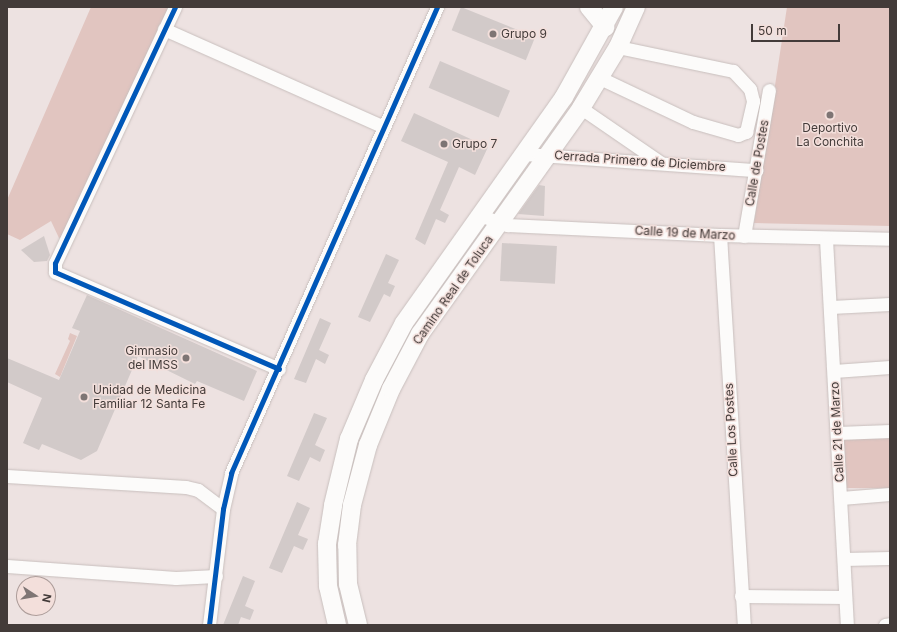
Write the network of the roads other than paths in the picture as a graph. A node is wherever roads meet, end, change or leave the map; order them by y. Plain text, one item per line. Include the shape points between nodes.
1 (175, 7) edge
2 (437, 7) edge
3 (589, 7) edge
4 (614, 7) edge
5 (636, 7) edge
6 (605, 27) junction
7 (164, 29) junction
8 (618, 47) junction
9 (592, 51) junction
10 (604, 70) junction
11 (769, 90) dead end
12 (581, 108) junction
13 (382, 126) junction
14 (525, 154) junction
15 (546, 155) junction
16 (661, 163) junction
17 (756, 170) junction
18 (482, 216) junction
19 (500, 224) junction
20 (720, 236) junction
21 (744, 236) junction
22 (826, 238) junction
23 (890, 240) edge
24 (890, 304) edge
25 (831, 307) junction
26 (890, 367) edge
27 (279, 369) junction
28 (834, 371) junction
29 (890, 431) edge
30 (837, 433) junction
31 (340, 471) junction
32 (7, 476) edge
33 (359, 476) junction
34 (890, 494) edge
35 (841, 498) junction
36 (222, 509) junction
37 (890, 558) edge
38 (844, 559) junction
39 (7, 566) edge
40 (216, 576) junction
41 (741, 596) junction
42 (845, 597) junction
43 (890, 624) edge
44 (209, 625) edge
45 (337, 625) edge
46 (358, 625) edge
47 (744, 625) edge
48 (848, 625) edge
49 (885, 625) edge

1 - 7 street
2 - 13 street
3 - 6 main road
4 - 6 main road, Camino Real de Toluca
5 - 8 main road, Camino Real de Toluca
6 - 9 main road, Camino Real de Toluca
7 - 13 street
7 - 27 street via 55,263 55,272
8 - 10 main road, Camino Real de Toluca
8 - 10 street via 733,71 750,89 753,101 748,128 738,135 693,122
9 - 10 main road
9 - 14 main road, Camino Real de Toluca
10 - 12 main road, Camino Real de Toluca
11 - 17 street, Calle de Postes
12 - 15 main road, Camino Real de Toluca
12 - 16 street
13 - 27 street
14 - 15 street, Cerrada Primero de Diciembre
14 - 18 main road, Camino Real de Toluca
15 - 16 street, Cerrada Primero de Diciembre
15 - 19 main road, Camino Real de Toluca
16 - 17 street, Cerrada Primero de Diciembre
17 - 21 street, Calle de Postes
18 - 19 street, Calle 19 de Marzo
18 - 31 main road, Camino Real de Toluca via 404,323 371,387
19 - 20 street, Calle 19 de Marzo
19 - 33 main road, Camino Real de Toluca via 420,334 388,396
20 - 21 street, Calle 19 de Marzo
20 - 41 street, Calle Los Postes
21 - 22 street, Calle 19 de Marzo
22 - 23 street, Calle 19 de Marzo
22 - 25 street, Calle 21 de Marzo
24 - 25 street
25 - 28 street, Calle 21 de Marzo
26 - 28 street
27 - 36 street via 231,473
28 - 30 street, Calle 21 de Marzo
29 - 30 street
30 - 35 street, Calle 21 de Marzo
31 - 33 main road
31 - 45 main road, Camino Real de Toluca via 327,544 328,586
32 - 36 street via 186,487 198,490
33 - 46 main road, Camino Real de Toluca via 347,545 348,584
34 - 35 street
35 - 38 street, Calle 21 de Marzo
36 - 40 street
37 - 38 street
38 - 42 street, Calle 21 de Marzo
39 - 40 street via 176,578
40 - 44 street
41 - 42 street
41 - 47 street, Calle Los Postes
42 - 48 street, Calle 21 de Marzo
43 - 49 street

